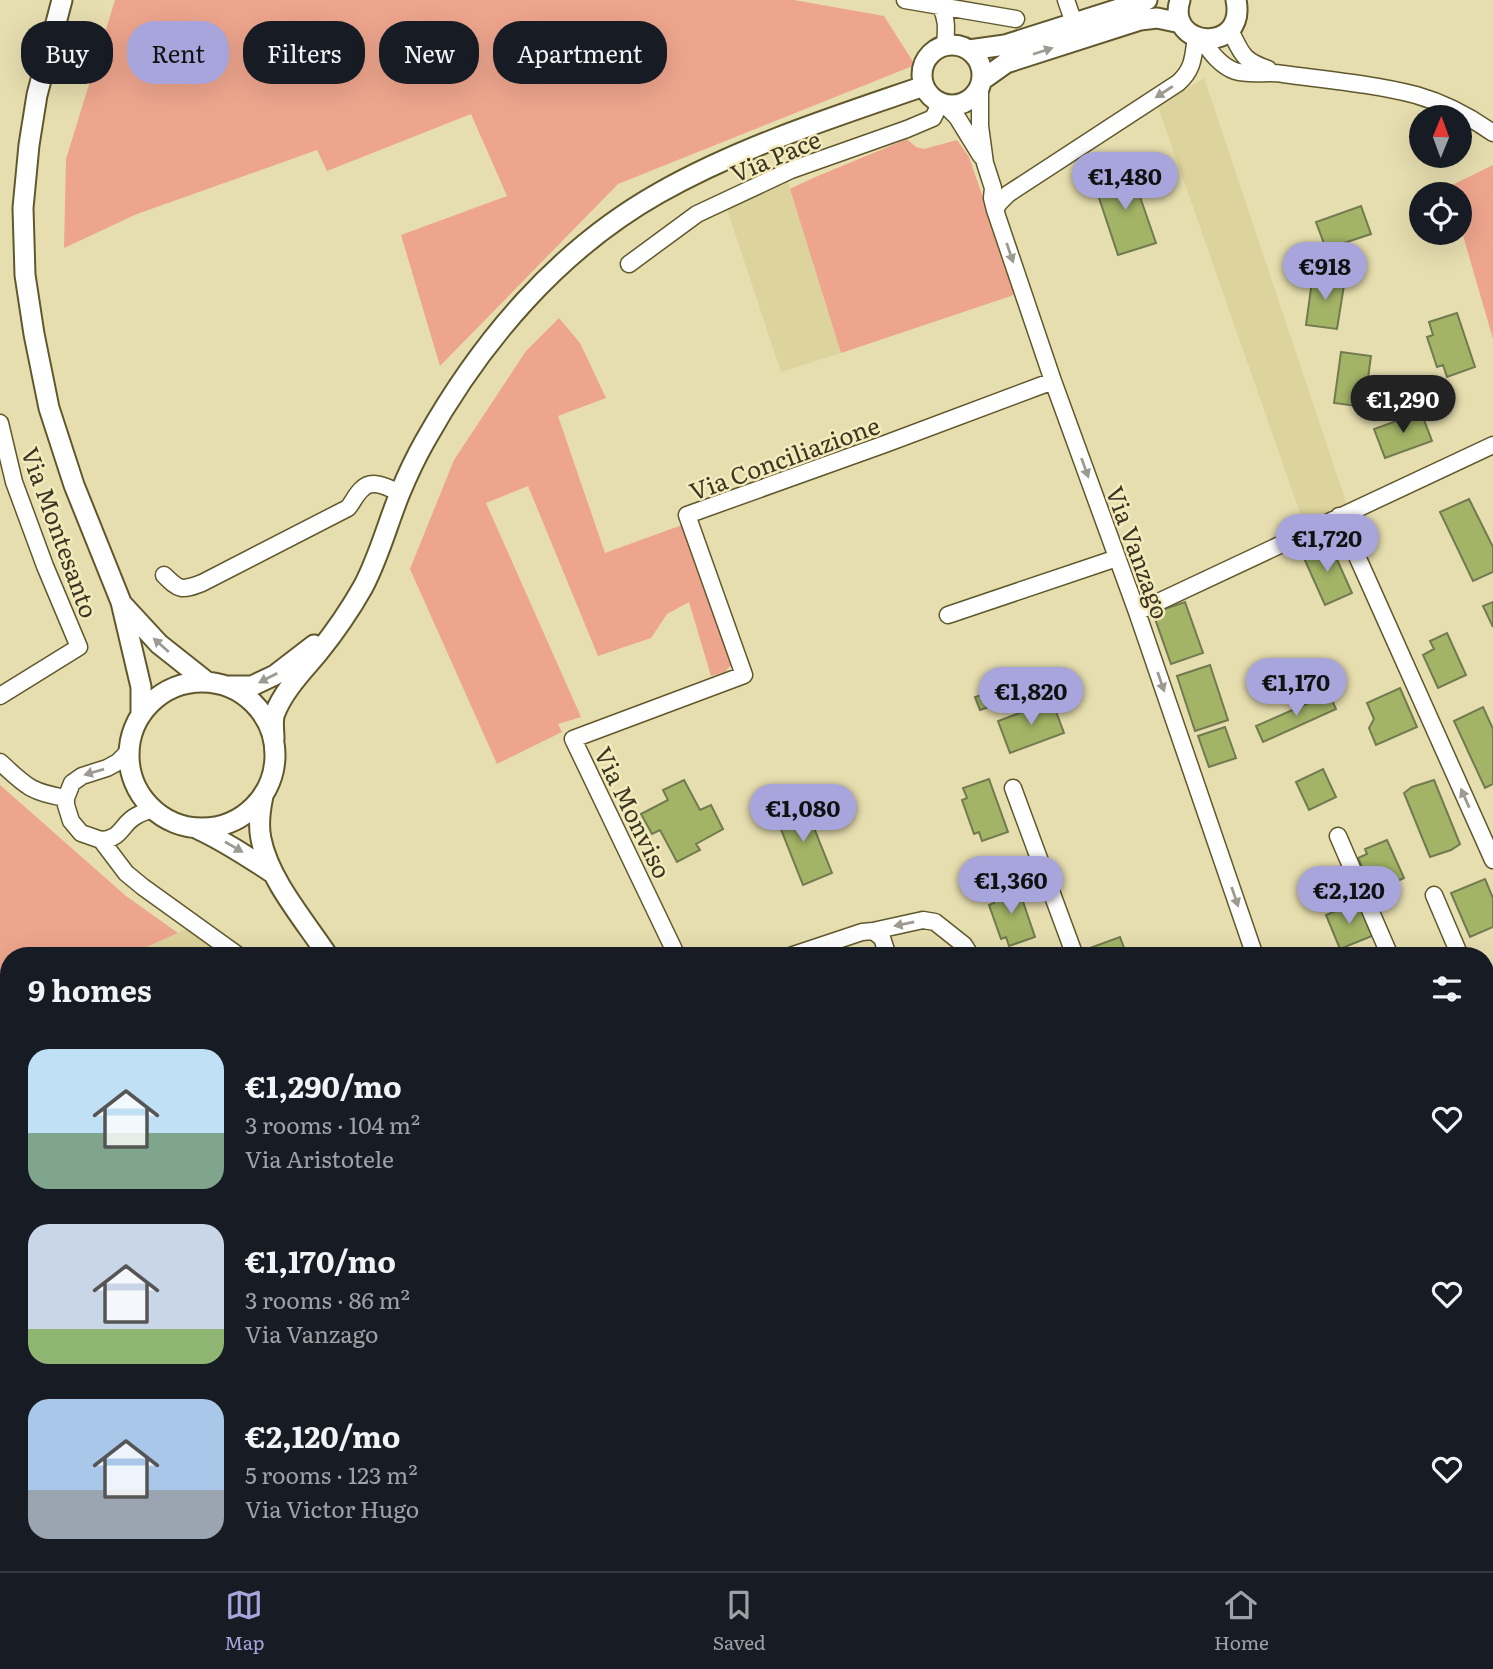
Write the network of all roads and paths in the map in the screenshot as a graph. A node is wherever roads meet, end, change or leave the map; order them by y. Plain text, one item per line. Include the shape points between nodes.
1 (62, 0) edge
2 (905, 0) edge
3 (1066, 0) edge
4 (1147, 0) edge
5 (1181, 0) edge
6 (1238, 0) edge
7 (940, 6) junction
8 (1016, 19) dead end
9 (1074, 23) junction
10 (1181, 23) junction
11 (1230, 30) junction
12 (1198, 38) junction
13 (945, 46) junction
14 (969, 50) junction
15 (1277, 73) junction
16 (981, 83) junction
17 (924, 86) junction
18 (943, 103) junction
19 (1493, 132) edge
20 (985, 163) junction
21 (993, 188) junction
22 (1008, 194) junction
23 (995, 210) junction
24 (629, 264) dead end
25 (1053, 381) junction
26 (0, 423) edge
27 (1493, 444) edge
28 (400, 493) junction
29 (1339, 516) junction
30 (1117, 558) junction
31 (164, 575) dead end
32 (121, 602) junction
33 (1137, 612) junction
34 (948, 615) dead end
35 (339, 624) junction
36 (744, 675) joint
37 (207, 682) junction
38 (229, 687) junction
39 (0, 696) edge
40 (141, 715) junction
41 (274, 739) junction
42 (129, 751) junction
43 (0, 762) edge
44 (1013, 788) dead end
45 (263, 796) junction
46 (66, 798) junction
47 (153, 809) junction
48 (194, 827) junction
49 (119, 834) junction
50 (1338, 836) dead end
51 (101, 840) junction
52 (1493, 860) edge
53 (118, 864) junction
54 (271, 872) junction
55 (1434, 895) dead end
56 (873, 932) junction
57 (226, 947) edge
58 (322, 947) edge
59 (673, 947) edge
60 (817, 947) edge
61 (885, 947) edge
62 (965, 947) edge
63 (1071, 947) edge
64 (1252, 947) edge
65 (1386, 947) edge
66 (1456, 947) edge

1 - 32 street via 29,145 23,208 25,275 50,408 74,485
2 - 7 street
3 - 9 street
4 - 9 street
5 - 10 street
6 - 11 street
7 - 8 street
7 - 13 street via 947,25
9 - 14 street via 1005,46
10 - 12 street
16 -> 10 street via 1006,63 1140,20
11 - 12 street via 1209,40
11 - 15 street via 1244,57
12 - 15 street via 1236,71
12 -> 22 street via 1190,70 1178,83
13 - 14 street
13 - 17 street via 923,66
14 - 16 street via 981,66
15 - 19 street via 1416,95 1470,117
16 - 18 street via 970,99
16 - 20 street, Via Vanzago
17 - 18 street
17 - 28 street via 734,156 659,193 601,232 557,267 509,318 460,382
18 - 20 street, Via Vanzago
18 - 24 street, Via Pace via 933,118 907,130 791,170 697,214
20 - 21 street, Via Vanzago
21 - 22 street
21 - 23 street, Via Vanzago
22 - 23 street
23 -> 25 street, Via Vanzago
25 -> 30 street, Via Vanzago
25 - 36 street, Via Conciliazione via 687,515
26 - 39 street, Via Montesanto via 14,482 79,647
27 - 29 street
28 - 31 street via 369,484 348,508 186,589
28 - 35 street via 373,566
29 - 33 street
52 -> 29 street
30 - 33 street, Via Vanzago
30 - 34 street
37 -> 32 street via 159,644
32 - 40 street via 141,687
33 -> 64 street, Via Vanzago
35 -> 38 street via 275,675 252,686
35 - 41 street via 288,689 274,715
36 - 59 street, Via Monviso via 573,739
37 - 38 street
37 - 40 street via 169,689
38 - 41 street via 258,707
40 - 42 street
41 - 45 street via 276,760
42 -> 46 street via 118,762 72,783
42 - 47 street via 132,775
43 - 46 street via 28,788
44 - 63 street
45 - 48 street via 233,821
45 - 54 street via 261,838
46 - 51 street via 75,827
47 - 48 street
47 - 49 street via 133,817
48 -> 54 street
49 - 51 street
49 - 53 street
50 - 65 street
51 - 53 street
53 - 57 street
54 - 58 street
55 - 66 street
56 - 60 street
56 - 61 street
62 -> 56 street via 935,922 923,920

